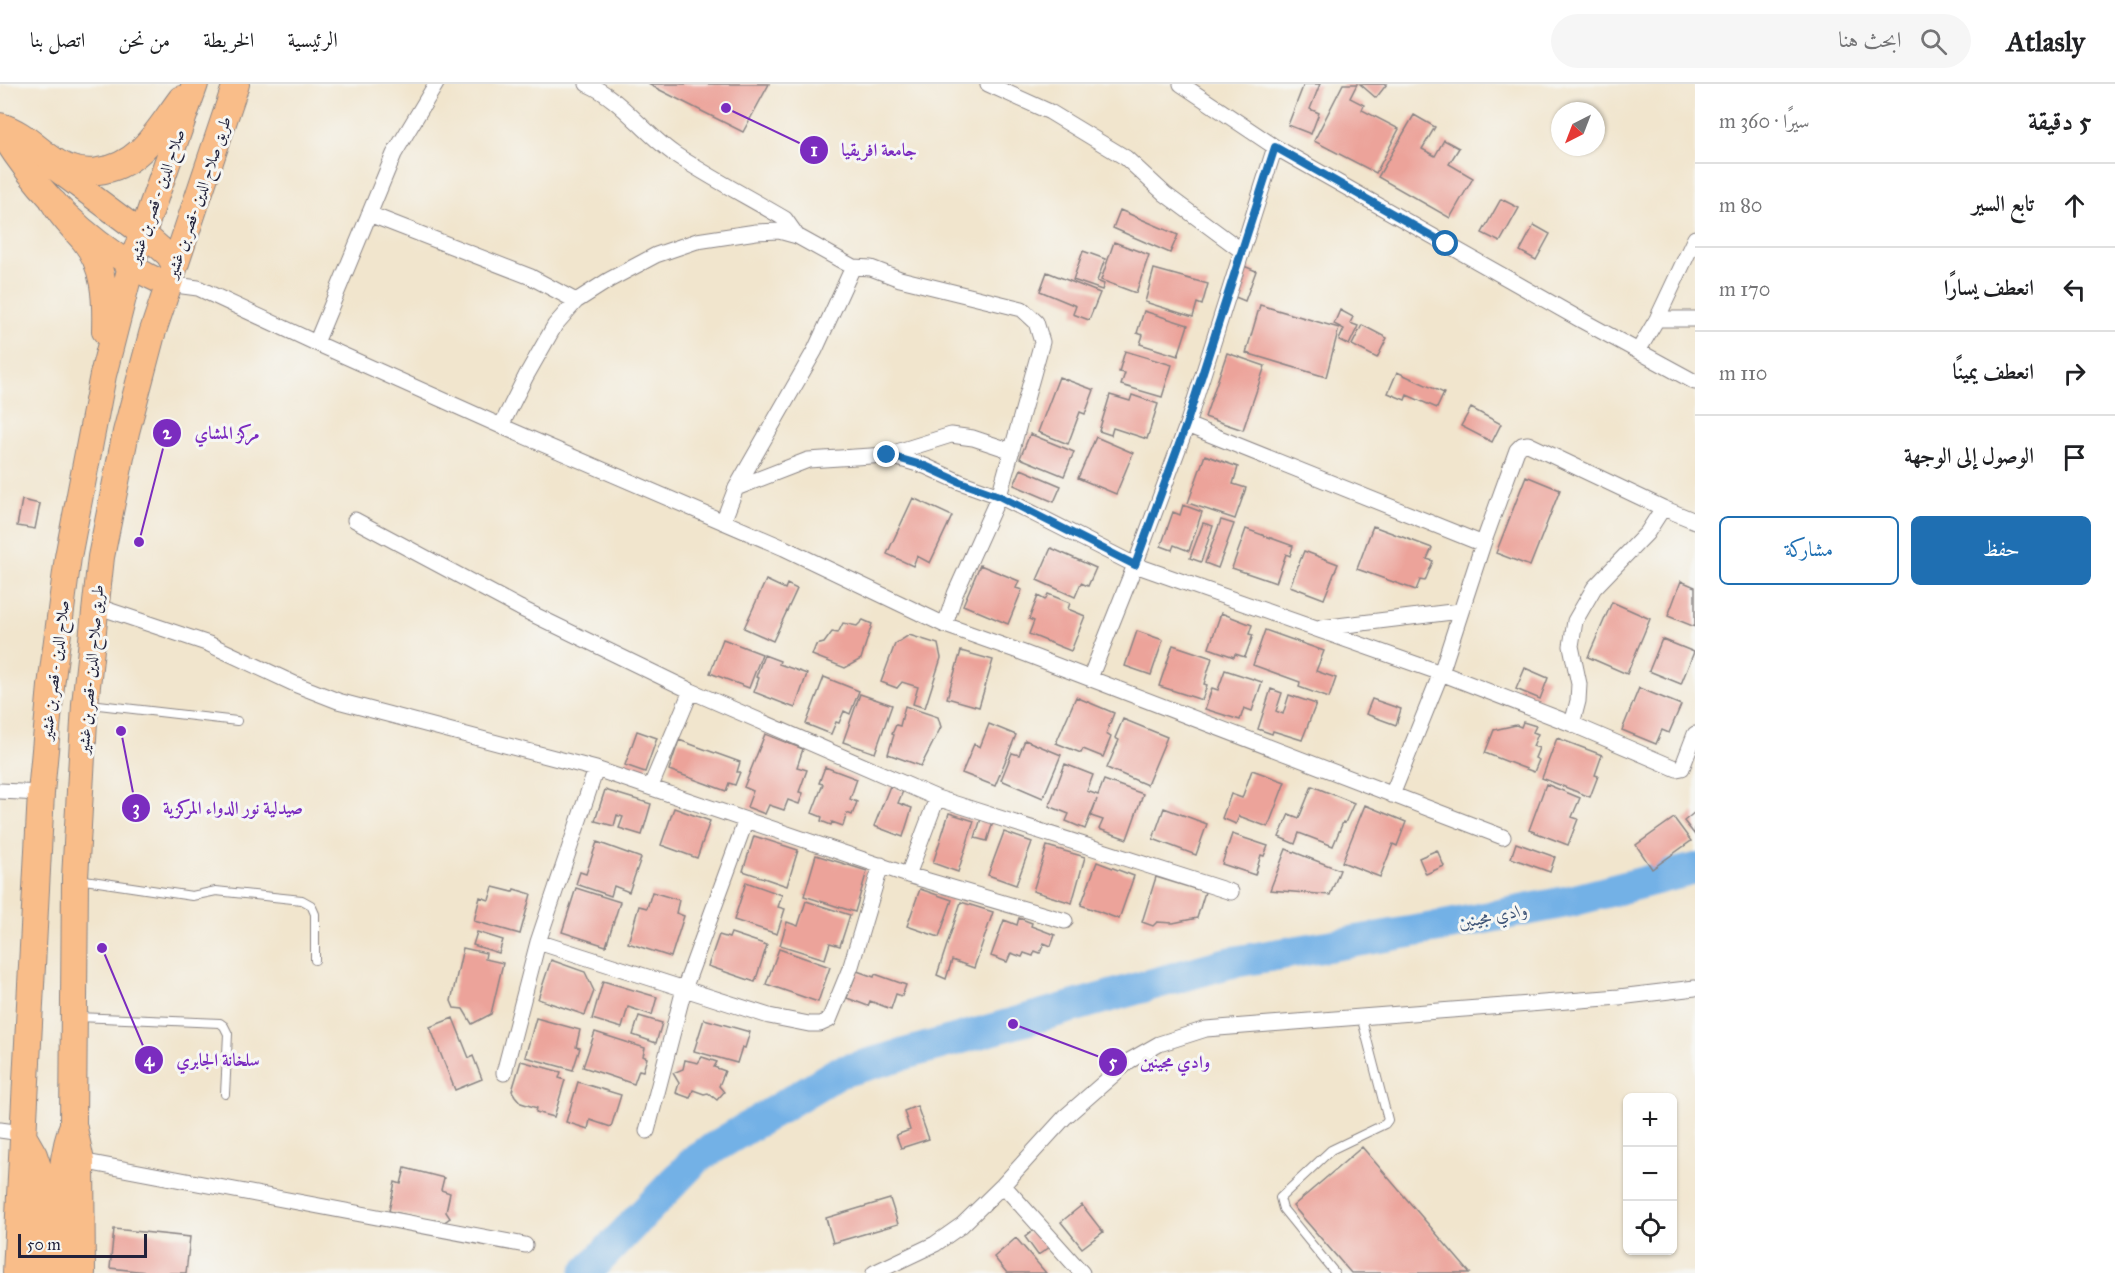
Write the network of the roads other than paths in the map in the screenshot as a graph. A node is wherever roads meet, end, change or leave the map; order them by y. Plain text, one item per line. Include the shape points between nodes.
1 (194, 84) edge
2 (236, 84) edge
3 (436, 84) edge
4 (587, 84) edge
5 (988, 84) edge
6 (1181, 84) edge
7 (0, 128) edge
8 (1275, 147) junction
9 (54, 203) junction
10 (369, 214) junction
11 (142, 233) junction
12 (797, 236) junction
13 (1695, 238) edge
14 (1242, 250) junction
15 (131, 266) junction
16 (853, 267) junction
17 (171, 274) junction
18 (576, 301) junction
19 (1657, 319) junction
20 (1695, 319) edge
21 (316, 343) junction
22 (1638, 351) junction
23 (103, 375) junction
24 (1695, 382) edge
25 (1186, 425) junction
26 (501, 426) junction
27 (1012, 451) junction
28 (887, 455) junction
29 (736, 488) junction
30 (999, 496) junction
31 (1663, 508) junction
32 (355, 520) dead end
33 (1695, 521) edge
34 (723, 522) junction
35 (1483, 544) junction
36 (1135, 565) junction
37 (96, 606) junction
38 (1461, 611) junction
39 (945, 625) junction
40 (1316, 629) junction
41 (1441, 673) junction
42 (1090, 678) junction
43 (692, 691) junction
44 (85, 704) junction
45 (237, 721) dead end
46 (1572, 724) junction
47 (1695, 734) edge
48 (596, 769) junction
49 (651, 786) junction
50 (0, 791) edge
51 (41, 793) junction
52 (1392, 795) junction
53 (937, 798) junction
54 (746, 820) junction
55 (1503, 837) dead end
56 (881, 865) junction
57 (908, 875) junction
58 (75, 878) junction
59 (1231, 892) dead end
60 (1065, 921) dead end
61 (538, 942) junction
62 (315, 960) dead end
63 (1695, 988) edge
64 (684, 989) junction
65 (1360, 1016) junction
66 (74, 1017) junction
67 (504, 1073) dead end
68 (225, 1094) dead end
69 (73, 1124) junction
70 (647, 1131) dead end
71 (11, 1132) edge
72 (81, 1161) junction
73 (1003, 1185) junction
74 (525, 1245) dead end
75 (881, 1272) edge
76 (16, 1273) edge
77 (39, 1273) edge
78 (62, 1273) edge
79 (82, 1273) edge
80 (1082, 1273) edge
81 (1335, 1273) edge

1 - 7 highway via 143,150 126,163 103,171 68,168 18,133
1 - 11 highway, صلاح الدين - قصر بن غشير
2 - 17 highway, طريق صلاح الدين -قصر بن غشير
3 - 10 street via 394,154
4 - 12 street via 610,96 673,153 785,219
5 - 14 street via 1050,112 1126,158 1166,194
6 - 8 street
7 - 9 main road via 22,165
7 - 11 main road
8 - 14 street
8 - 22 street
9 - 15 main road
9 - 23 highway via 90,249 101,273 105,319
10 - 18 street via 531,277
10 - 21 street
11 - 15 highway, صلاح الدين - قصر بن غشير
11 - 17 main road via 160,248
12 - 16 street
12 - 18 street via 767,231 697,241 657,255
13 - 19 street
14 - 25 street
15 - 17 main road via 149,277
15 - 23 highway, صلاح الدين - قصر بن غشير
16 - 27 street via 870,268 1022,309 1036,322 1042,342
16 - 29 street via 815,350
17 - 21 street
17 - 37 highway, طريق صلاح الدين -قصر بن غشير via 126,432
18 - 26 street via 538,353
19 - 20 street
19 - 22 street
21 - 26 street
22 - 24 street
23 - 51 highway, صلاح الدين - قصر بن غشير via 68,557
25 - 35 street
25 - 36 street
26 - 34 street
27 - 28 street via 951,435
27 - 30 street
28 - 29 street via 808,460
28 - 30 street
29 - 34 street
30 - 36 street
30 - 39 street
31 - 33 street
31 - 35 street via 1528,444 1522,445
31 - 46 street via 1647,533 1594,588 1575,621 1571,646 1579,684
32 - 43 street via 520,608
34 - 39 street
35 - 38 street
36 - 40 street
36 - 42 street
37 - 44 highway, طريق صلاح الدين -قصر بن غشير
37 - 48 street via 209,644 338,701
38 - 40 street
38 - 41 street
39 - 42 street
40 - 41 street
41 - 46 street
41 - 52 street
42 - 52 street
43 - 49 street
43 - 53 street
44 - 45 lane
44 - 58 highway, طريق صلاح الدين -قصر بن غشير
46 - 47 street via 1677,769 1685,763
48 - 49 street
48 - 61 street
49 - 54 street
50 - 51 street
51 - 71 highway, صلاح الدين - قصر بن غشير
52 - 55 street
53 - 57 street
53 - 59 street
54 - 56 street
54 - 64 street
56 - 57 street
56 - 64 street via 851,966 829,1020 809,1024 769,1016
57 - 60 street
58 - 62 lane via 192,896 216,891 302,900 315,914
58 - 66 highway, طريق صلاح الدين -قصر بن غشير
61 - 64 street
61 - 67 street
63 - 65 street
64 - 70 street
65 - 73 street via 1206,1029 1159,1044 1129,1061 1065,1117
65 - 81 lane via 1388,1120 1331,1150 1280,1198 1283,1209
66 - 68 lane via 220,1023 228,1034
66 - 69 highway, طريق صلاح الدين -قصر بن غشير
69 - 72 highway, طريق صلاح الدين -قصر بن غشير
69 - 78 highway via 62,1178
71 - 76 highway, صلاح الدين - قصر بن غشير
71 - 77 highway via 34,1155 41,1176
72 - 74 street
72 - 79 highway, طريق صلاح الدين -قصر بن غشير
73 - 75 street via 962,1225
73 - 80 street

